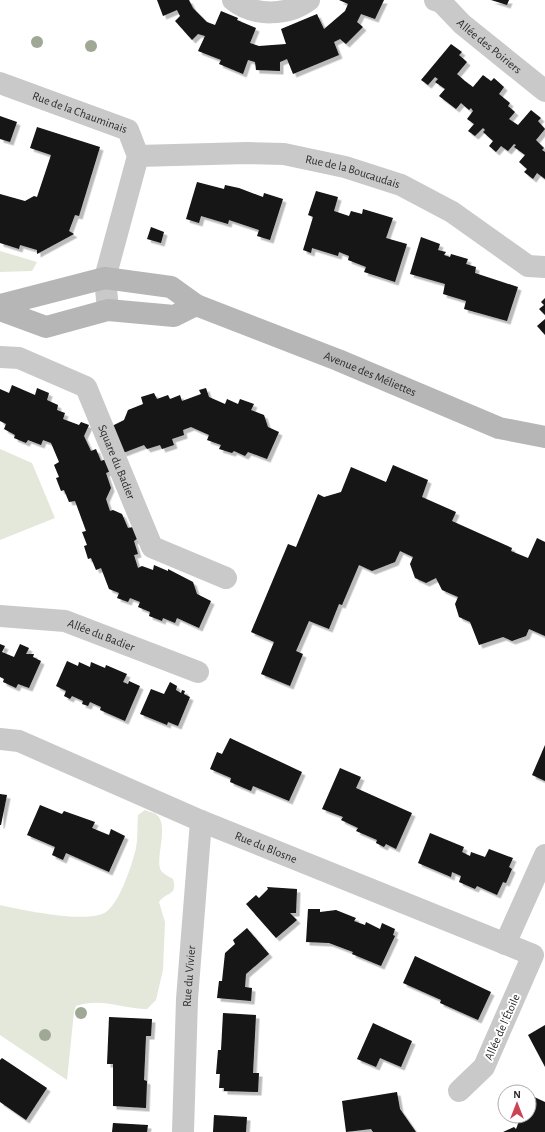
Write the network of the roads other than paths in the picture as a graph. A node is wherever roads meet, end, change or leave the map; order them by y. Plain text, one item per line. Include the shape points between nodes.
1 (233, 0) edge
2 (309, 0) edge
3 (439, 1) edge
4 (0, 83) edge
5 (545, 91) edge
6 (138, 156) junction
7 (545, 267) edge
8 (105, 278) junction
9 (0, 305) edge
10 (196, 305) junction
11 (0, 310) edge
12 (108, 310) junction
13 (0, 357) edge
14 (545, 437) edge
15 (226, 578) dead end
16 (0, 616) edge
17 (198, 672) dead end
18 (0, 739) edge
19 (201, 821) junction
20 (545, 855) edge
21 (506, 944) junction
22 (533, 955) joint
23 (459, 1091) dead end
24 (183, 1132) edge

1 - 2 street via 241,6 264,12 286,11
3 - 5 street, Allée des Poiriers via 462,24
4 - 6 street, Rue de la Chauminais via 128,130
6 - 7 street, Rue de la Boucaudais via 276,154 344,167 401,185 452,212 528,266
6 - 8 street
8 - 9 street, Avenue des Méliettes
8 - 10 street, Avenue des Méliettes via 171,287
8 - 12 street
10 - 12 street via 174,316
10 - 14 street, Avenue des Méliettes via 338,360 499,428
11 - 12 street via 46,327
13 - 15 street, Square du Badier via 19,358 86,387 152,547
16 - 17 street, Allée du Badier via 65,621
18 - 19 street, Rue du Blosne via 19,741
19 - 21 street, Rue du Blosne
19 - 24 street, Rue du Vivier via 187,999
20 - 21 street
21 - 22 street, Rue du Blosne
22 - 23 street, Allée de l'Étoile via 484,1067

